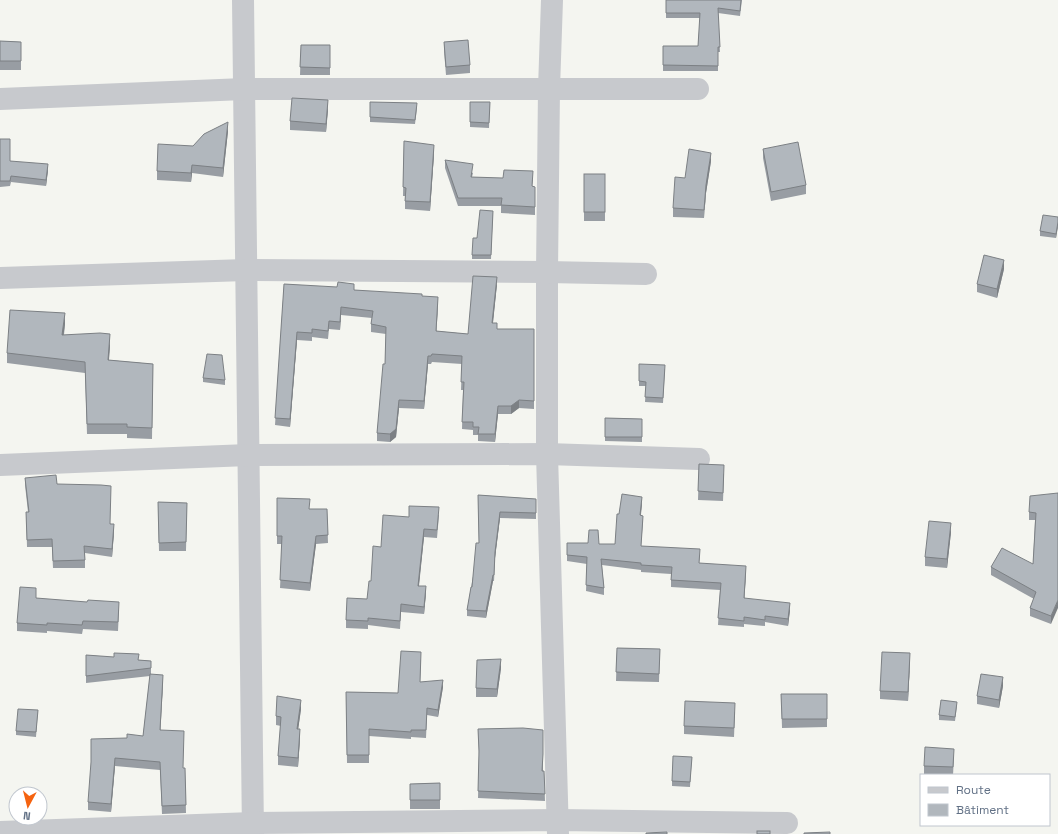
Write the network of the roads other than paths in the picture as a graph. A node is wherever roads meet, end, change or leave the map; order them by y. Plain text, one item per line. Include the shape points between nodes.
1 (243, 0) edge
2 (552, 0) edge
3 (698, 88) dead end
4 (244, 89) junction
5 (549, 89) junction
6 (0, 99) edge
7 (246, 270) junction
8 (547, 272) junction
9 (646, 274) dead end
10 (0, 278) edge
11 (548, 454) junction
12 (248, 455) junction
13 (699, 459) dead end
14 (0, 465) edge
15 (786, 823) dead end
16 (558, 827) edge
17 (253, 828) edge
18 (0, 832) edge

1 - 4 street
2 - 5 street
3 - 5 street
4 - 5 street
4 - 6 street
4 - 7 street
5 - 8 street
7 - 8 street
7 - 10 street
7 - 12 street
8 - 9 street
8 - 11 street
11 - 12 street
11 - 13 street
11 - 16 street
12 - 14 street
12 - 17 street
15 - 16 street
16 - 17 street
17 - 18 street

